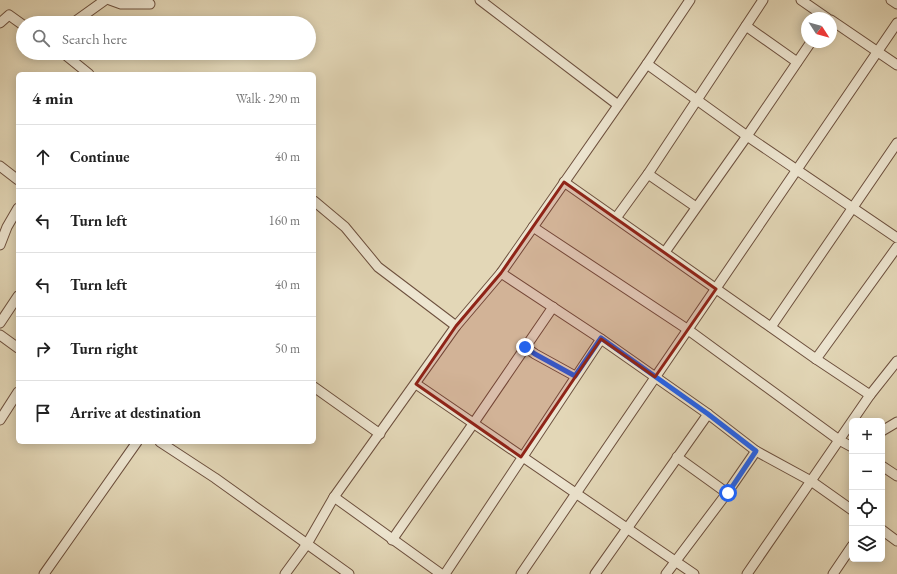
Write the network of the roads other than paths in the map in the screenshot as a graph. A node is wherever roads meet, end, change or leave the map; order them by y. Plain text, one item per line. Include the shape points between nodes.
1 (105, 0) edge
2 (110, 0) edge
3 (480, 0) edge
4 (690, 0) edge
5 (763, 0) edge
6 (801, 0) edge
7 (891, 0) edge
8 (150, 4) dead end
9 (897, 4) edge
10 (818, 12) edge
11 (83, 16) edge
12 (16, 20) edge
13 (0, 22) edge
14 (897, 23) edge
15 (837, 24) edge
16 (746, 26) junction
17 (807, 48) edge
18 (877, 51) junction
19 (72, 60) edge
20 (797, 62) junction
21 (647, 64) junction
22 (897, 65) edge
23 (87, 72) edge
24 (696, 100) junction
25 (618, 105) junction
26 (747, 136) junction
27 (897, 143) edge
28 (0, 166) edge
29 (797, 170) junction
30 (648, 174) junction
31 (16, 178) edge
32 (564, 182) junction
33 (316, 203) edge
34 (696, 207) junction
35 (852, 207) junction
36 (16, 211) edge
37 (616, 218) junction
38 (533, 227) junction
39 (897, 238) edge
40 (0, 245) edge
41 (897, 248) edge
42 (664, 252) junction
43 (501, 273) junction
44 (716, 289) junction
45 (16, 299) edge
46 (553, 306) junction
47 (0, 322) edge
48 (456, 326) junction
49 (771, 327) junction
50 (687, 329) junction
51 (0, 335) edge
52 (601, 338) junction
53 (16, 347) edge
54 (525, 347) junction
55 (816, 359) junction
56 (897, 361) edge
57 (575, 376) junction
58 (655, 377) junction
59 (416, 384) junction
60 (316, 388) edge
61 (16, 395) edge
62 (870, 395) junction
63 (708, 414) junction
64 (0, 420) edge
65 (897, 422) edge
66 (473, 424) junction
67 (885, 429) edge
68 (380, 434) junction
69 (839, 440) junction
70 (137, 444) edge
71 (163, 444) edge
72 (849, 445) edge
73 (756, 451) junction
74 (521, 457) junction
75 (677, 457) junction
76 (885, 468) edge
77 (897, 476) edge
78 (811, 481) junction
79 (728, 493) junction
80 (575, 494) junction
81 (334, 497) junction
82 (849, 508) edge
83 (627, 528) junction
84 (885, 532) edge
85 (392, 540) junction
86 (897, 541) edge
87 (307, 544) junction
88 (849, 550) edge
89 (675, 561) junction
90 (44, 574) edge
91 (285, 574) edge
92 (348, 574) edge
93 (441, 574) edge
94 (445, 574) edge
95 (521, 574) edge
96 (595, 574) edge
97 (666, 574) edge
98 (694, 574) edge
99 (747, 574) edge
100 (833, 574) edge

1 - 11 street
2 - 8 street via 121,4
3 - 25 street
4 - 21 street
5 - 16 street
6 - 10 street
7 - 9 street
12 - 13 street via 9,15
14 - 18 street
15 - 18 street
16 - 20 street
16 - 24 street
17 - 20 street
18 - 22 street
18 - 29 street
19 - 23 street
20 - 26 street
21 - 24 street
21 - 25 street
24 - 26 street
24 - 30 street
25 - 32 street
26 - 29 street
26 - 34 street
27 - 35 street
28 - 31 street
29 - 35 street
29 - 44 street
30 - 34 street
30 - 37 street
32 - 37 street
32 - 38 street
33 - 48 street via 345,227 378,267
34 - 42 street
35 - 39 street
35 - 49 street
36 - 40 street
37 - 42 street
38 - 43 street
38 - 50 street
41 - 55 street
42 - 44 street
43 - 46 street
43 - 48 street
44 - 49 street
44 - 50 street
45 - 47 street
46 - 52 street
46 - 54 street
48 - 59 street
49 - 55 street
50 - 58 street
50 - 69 street
51 - 53 street
52 - 57 street
52 - 58 street
54 - 57 street
54 - 66 street
55 - 62 street
56 - 62 street
57 - 74 street
58 - 63 street
58 - 80 street
59 - 66 street
59 - 68 street
60 - 68 street
61 - 64 street
62 - 69 street
63 - 73 street
63 - 75 street
65 - 67 street
66 - 74 street
66 - 85 street
68 - 81 street
69 - 72 street
69 - 78 street
70 - 90 street
71 - 87 street
73 - 78 street
73 - 79 street
74 - 80 street
74 - 94 street
75 - 79 street
75 - 83 street
76 - 77 street
78 - 82 street
78 - 99 street
79 - 89 street
80 - 83 street
80 - 95 street
81 - 85 street
81 - 87 street
83 - 89 street
83 - 96 street
84 - 86 street
85 - 93 street
87 - 91 street
87 - 92 street
88 - 100 street
89 - 97 street
89 - 98 street

